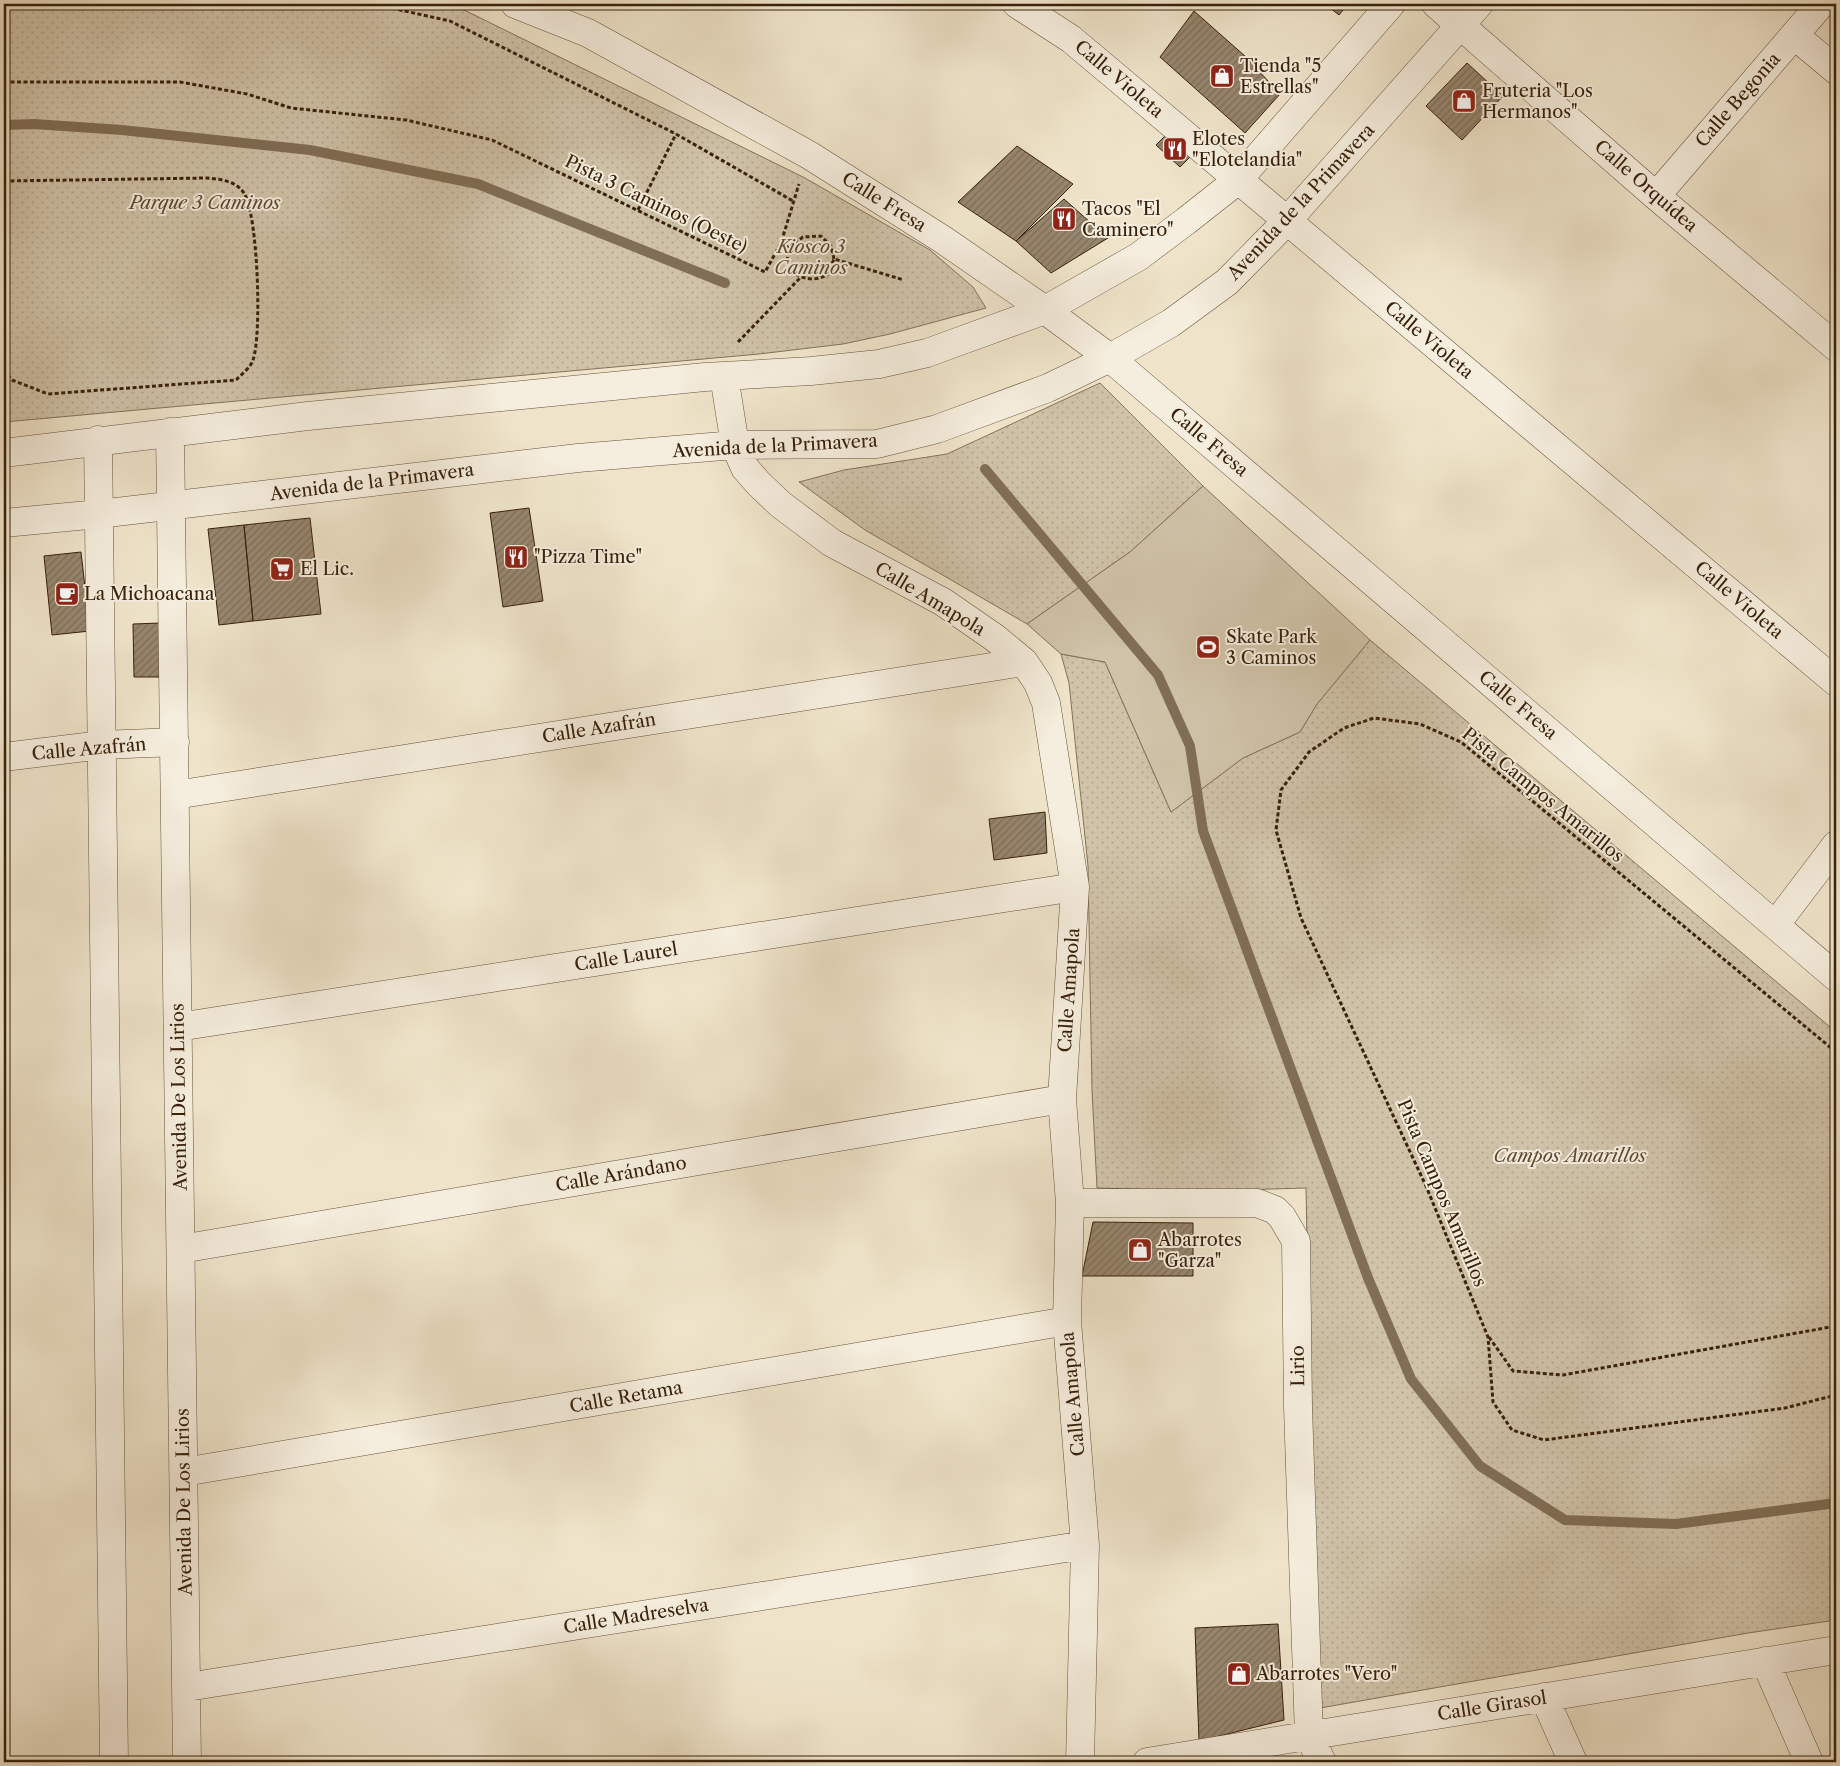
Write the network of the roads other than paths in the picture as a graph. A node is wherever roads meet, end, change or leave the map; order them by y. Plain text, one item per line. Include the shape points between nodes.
1 (515, 4) edge
2 (1017, 4) edge
3 (1391, 4) edge
4 (1436, 4) edge
5 (1479, 4) edge
6 (1821, 4) edge
7 (1461, 24) junction
8 (1794, 34) junction
9 (1836, 70) edge
10 (1238, 180) junction
11 (1656, 196) junction
12 (1287, 221) junction
13 (1045, 310) junction
14 (1836, 347) edge
15 (1110, 358) junction
16 (714, 376) junction
17 (170, 432) junction
18 (98, 440) junction
19 (735, 445) junction
20 (4, 452) edge
21 (172, 505) junction
22 (99, 514) junction
23 (4, 523) edge
24 (1024, 662) junction
25 (1836, 682) edge
26 (175, 742) junction
27 (102, 745) junction
28 (4, 757) edge
29 (175, 795) junction
30 (1836, 845) edge
31 (1075, 887) junction
32 (1776, 924) junction
33 (1836, 977) edge
34 (178, 1027) junction
35 (1062, 1099) junction
36 (1070, 1203) junction
37 (181, 1249) junction
38 (1067, 1321) junction
39 (184, 1472) junction
40 (1085, 1545) junction
41 (1836, 1650) edge
42 (1764, 1661) junction
43 (187, 1687) junction
44 (1544, 1698) junction
45 (1309, 1736) junction
46 (114, 1762) edge
47 (187, 1762) edge
48 (1080, 1762) edge
49 (1147, 1762) edge
50 (1322, 1762) edge
51 (1573, 1762) edge
52 (1809, 1762) edge

1 - 13 street, Calle Fresa via 588,33 809,155 942,239
2 - 10 street, Calle Violeta via 1071,39
3 - 10 street
4 - 7 street, Calle Orquídea
5 - 7 street, Avenida de la Primavera
6 - 8 street, Calle Begonia
7 - 11 street, Calle Orquídea
7 - 12 street, Avenida de la Primavera
8 - 9 street
8 - 11 street, Calle Begonia
10 - 12 street, Calle Violeta
10 - 13 street via 1138,257
11 - 14 street, Calle Orquídea
12 - 15 street, Avenida de la Primavera via 1228,282 1171,323
12 - 25 street, Calle Violeta
13 - 15 street, Calle Fresa
13 - 16 street via 927,353 879,364
15 - 19 street, Avenida de la Primavera via 1048,388 937,428 877,444
15 - 32 street, Calle Fresa
16 - 17 street
16 - 19 street, Calle Amapola
17 - 18 street
17 - 21 street, Avenida De Los Lirios
18 - 20 street
18 - 22 street
19 - 21 street, Avenida de la Primavera via 578,458
19 - 24 street, Calle Amapola via 745,468 780,504 832,543 942,602 996,638
21 - 22 street, Avenida de la Primavera
21 - 26 street, Avenida De Los Lirios
22 - 23 street, Avenida de la Primavera
22 - 27 street
24 - 29 street, Calle Azafrán
24 - 31 street, Calle Amapola via 1046,703
26 - 27 street, Calle Azafrán
26 - 29 street, Avenida De Los Lirios
27 - 28 street, Calle Azafrán
27 - 46 street
29 - 34 street, Avenida De Los Lirios
30 - 32 street
31 - 34 street, Calle Laurel
31 - 35 street, Calle Amapola
32 - 33 street, Calle Fresa
34 - 37 street, Avenida De Los Lirios
35 - 36 street, Calle Amapola
35 - 37 street, Calle Arándano
36 - 38 street, Calle Amapola
36 - 45 street, Lirio via 1257,1203 1275,1210 1296,1241
37 - 39 street, Avenida De Los Lirios
38 - 39 street, Calle Retama
38 - 40 street, Calle Amapola
39 - 43 street, Avenida De Los Lirios
40 - 43 street, Calle Madreselva
40 - 48 street, Calle Amapola
41 - 42 street, Calle Girasol
42 - 44 street, Calle Girasol
42 - 52 street
43 - 47 street, Avenida De Los Lirios
44 - 45 street, Calle Girasol
44 - 51 street
45 - 49 street, Calle Girasol
45 - 50 street

